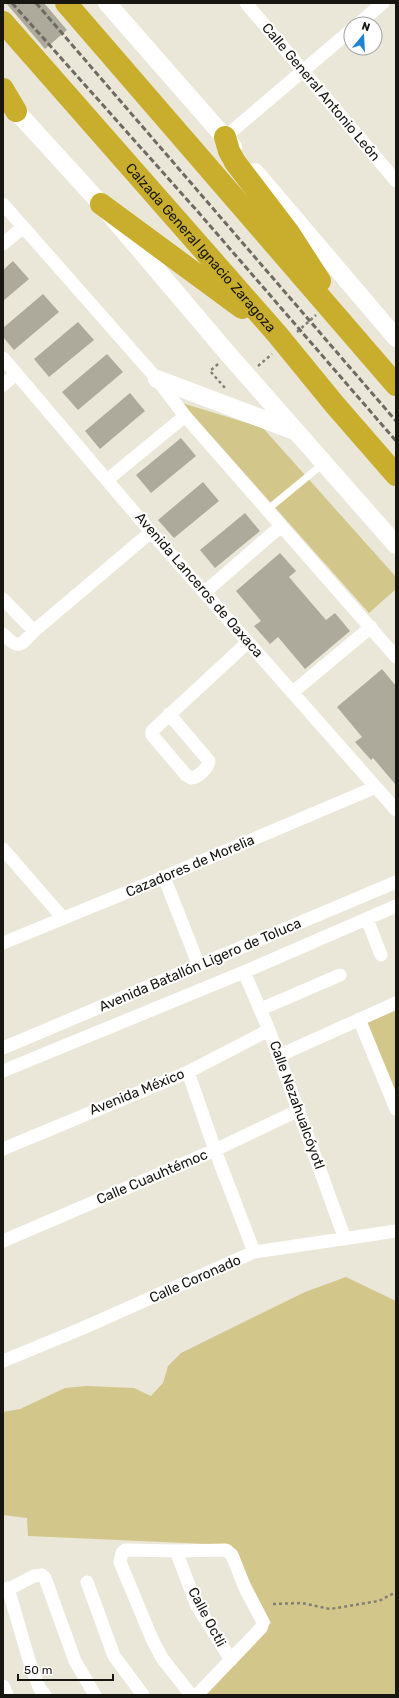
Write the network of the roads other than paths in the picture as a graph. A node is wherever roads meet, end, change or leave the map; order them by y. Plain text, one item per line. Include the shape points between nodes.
1 (66, 3) edge
2 (107, 3) edge
3 (246, 3) edge
4 (383, 3) edge
5 (368, 16) edge
6 (3, 22) edge
7 (343, 37) edge
8 (303, 70) junction
9 (3, 89) edge
10 (9, 104) edge
11 (225, 137) junction
12 (396, 181) edge
13 (3, 204) edge
14 (102, 204) junction
15 (23, 227) junction
16 (3, 244) edge
17 (342, 322) junction
18 (277, 334) junction
19 (396, 338) edge
20 (3, 358) edge
21 (16, 374) junction
22 (157, 379) junction
23 (3, 384) edge
24 (396, 385) edge
25 (185, 416) junction
26 (298, 432) junction
27 (324, 462) junction
28 (396, 475) edge
29 (107, 480) junction
30 (267, 510) junction
31 (281, 526) junction
32 (151, 532) junction
33 (396, 545) edge
34 (205, 592) junction
35 (3, 599) edge
36 (371, 627) junction
37 (34, 631) junction
38 (3, 634) edge
39 (248, 642) junction
40 (396, 656) edge
41 (293, 692) junction
42 (169, 714) junction
43 (376, 787) junction
44 (396, 810) edge
45 (3, 848) edge
46 (164, 877) junction
47 (396, 882) edge
48 (396, 906) edge
49 (63, 918) junction
50 (367, 919) junction
51 (3, 943) edge
52 (381, 955) dead end
53 (199, 966) junction
54 (244, 972) junction
55 (340, 975) dead end
56 (396, 1003) edge
57 (261, 1009) junction
58 (359, 1019) junction
59 (269, 1030) junction
60 (3, 1048) edge
61 (278, 1056) junction
62 (3, 1071) edge
63 (188, 1072) junction
64 (396, 1109) edge
65 (299, 1110) junction
66 (3, 1149) edge
67 (215, 1150) junction
68 (396, 1231) edge
69 (345, 1239) junction
70 (3, 1241) edge
71 (254, 1252) junction
72 (3, 1361) edge
73 (176, 1551) junction
74 (87, 1582) dead end
75 (5, 1590) edge
76 (230, 1660) junction
77 (3, 1686) edge
78 (7, 1695) edge
79 (45, 1695) edge
80 (95, 1695) edge
81 (143, 1695) edge
82 (191, 1695) edge
83 (197, 1695) edge

1 - 17 highway
2 - 11 main road
3 - 8 street, Calle General Antonio León
4 - 5 street
6 - 18 highway, Calzada General Ignacio Zaragoza
7 - 8 street
8 - 11 street
8 - 12 street, Calle General Antonio León
9 - 10 highway
10 - 14 main road
11 - 17 highway via 235,162 307,258
11 - 19 main road
13 - 15 street
14 - 18 highway
14 - 26 main road via 229,355
15 - 16 street
15 - 22 street
17 - 24 highway
18 - 28 highway, Calzada General Ignacio Zaragoza
20 - 21 street, Avenida Lanceros de Oaxaca
21 - 23 street
21 - 29 street, Avenida Lanceros de Oaxaca
22 - 25 street
22 - 26 main road
25 - 29 street
25 - 30 street
26 - 27 main road
27 - 30 lane
27 - 33 main road
29 - 32 street, Avenida Lanceros de Oaxaca
30 - 31 street
31 - 34 street
31 - 36 street
32 - 34 street, Avenida Lanceros de Oaxaca
32 - 37 street
34 - 39 street, Avenida Lanceros de Oaxaca
35 - 37 street
36 - 40 street
36 - 41 street
37 - 38 street via 19,645 12,644
39 - 41 street, Avenida Lanceros de Oaxaca
39 - 42 street
41 - 43 street, Avenida Lanceros de Oaxaca
42 - 42 street via 154,729 152,735 186,775 196,777 208,766 209,761
43 - 44 street, Avenida Lanceros de Oaxaca
43 - 46 street, Cazadores de Morelia
45 - 49 street
46 - 49 street, Cazadores de Morelia
46 - 53 street
47 - 53 street, Avenida Batallón Ligero de Toluca
48 - 50 street, Avenida Batallón Ligero de Toluca
49 - 51 street, Cazadores de Morelia
50 - 52 street
50 - 54 street, Avenida Batallón Ligero de Toluca
53 - 60 street, Avenida Batallón Ligero de Toluca
54 - 57 street, Calle Nezahualcóyotl
54 - 62 street, Avenida Batallón Ligero de Toluca
55 - 57 street
56 - 58 street
57 - 59 street, Calle Nezahualcóyotl
58 - 61 street
58 - 64 street
59 - 61 street, Calle Nezahualcóyotl
59 - 63 street, Avenida México
61 - 65 street, Calle Nezahualcóyotl
63 - 66 street, Avenida México
63 - 67 street
65 - 67 street, Calle Cuauhtémoc
65 - 69 street, Calle Nezahualcóyotl
67 - 70 street, Calle Cuauhtémoc
67 - 71 street
68 - 69 street, Calle Coronado
69 - 71 street, Calle Coronado
71 - 72 street, Calle Coronado
73 - 76 street, Calle Octli via 197,1606
73 - 76 street via 223,1549 232,1555 245,1588 263,1622 261,1628
73 - 82 street via 130,1549 122,1553 120,1562 162,1658
74 - 81 street via 114,1656
75 - 79 street via 31,1667
75 - 80 street via 34,1576 42,1576 75,1661
76 - 83 street
77 - 78 street

